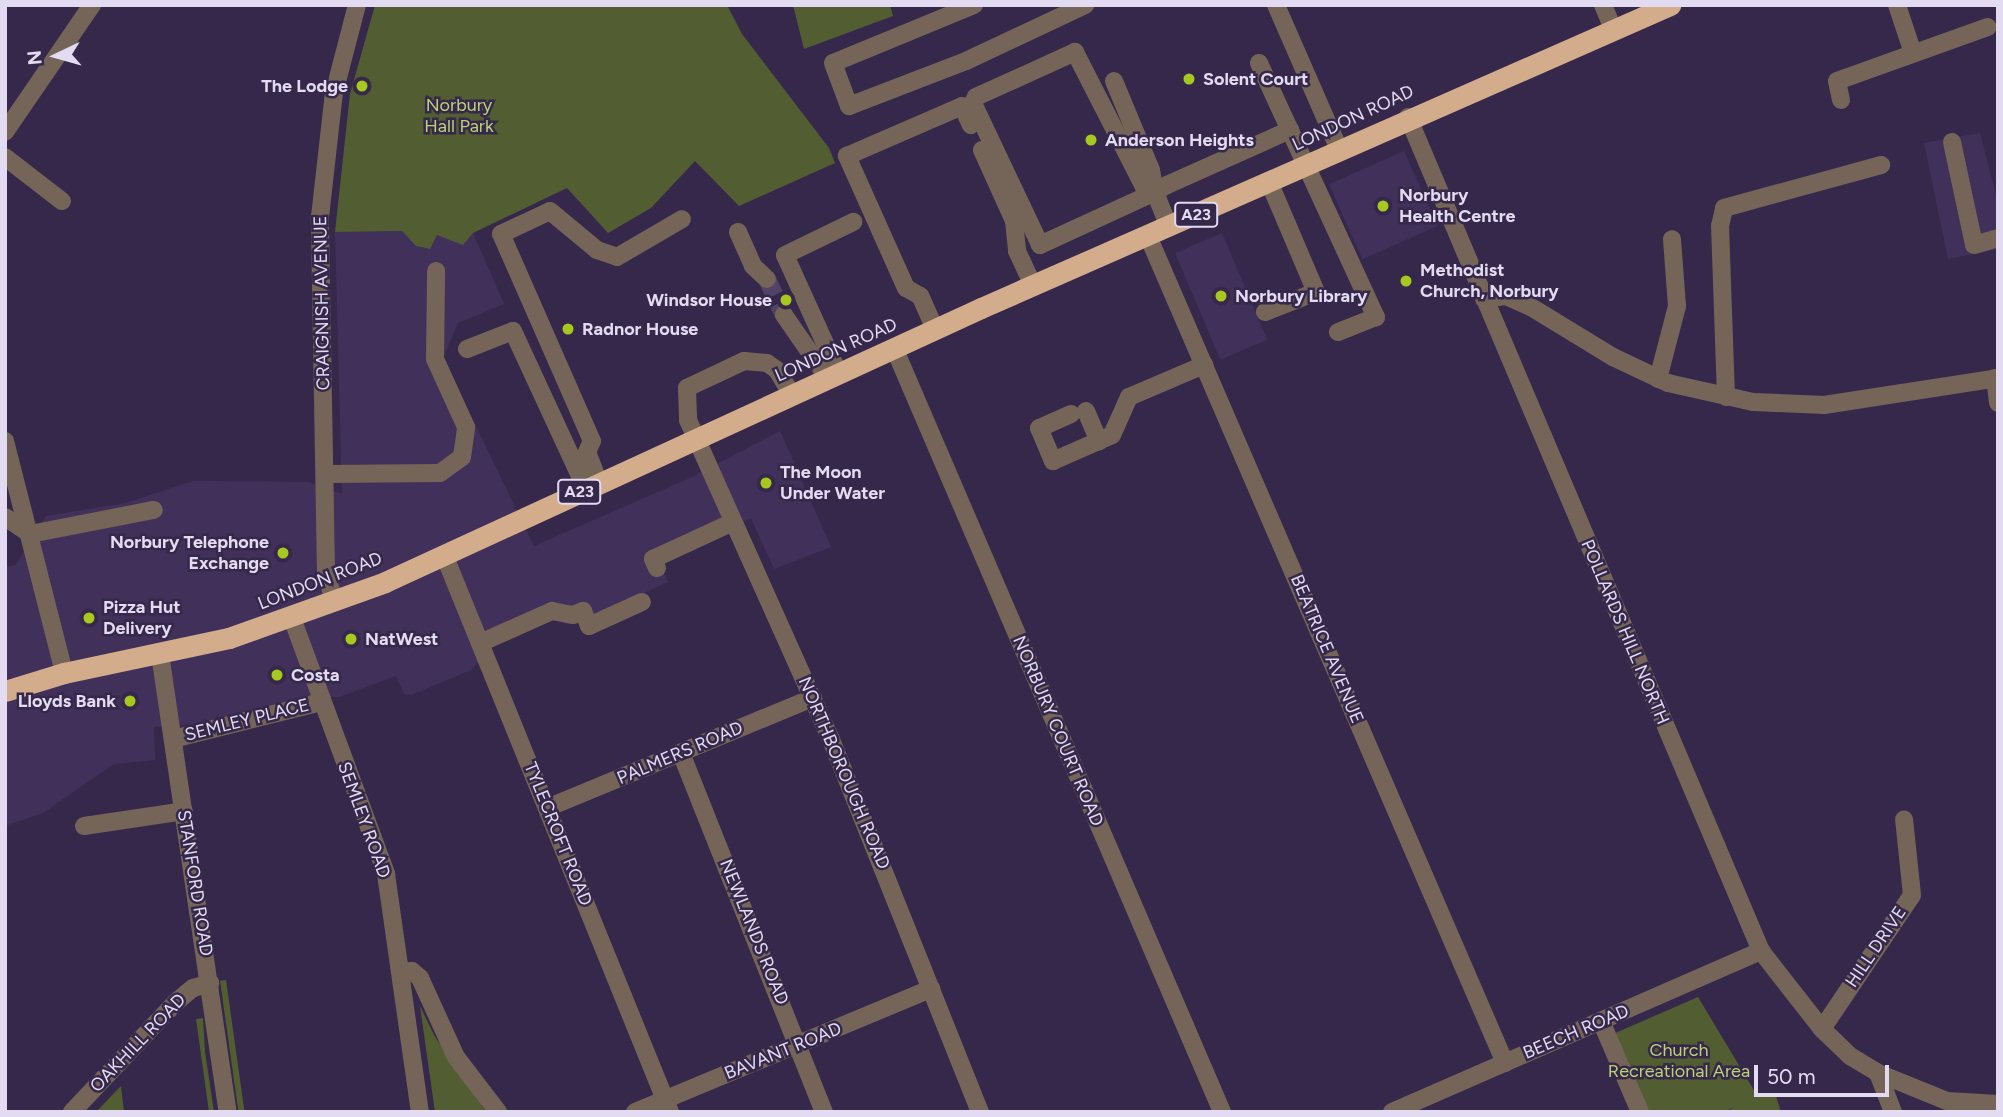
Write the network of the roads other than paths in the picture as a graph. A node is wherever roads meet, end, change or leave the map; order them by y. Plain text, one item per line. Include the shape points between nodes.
1 (92, 5) edge
2 (357, 5) edge
3 (974, 5) edge
4 (1085, 5) edge
5 (1276, 5) edge
6 (1603, 5) edge
7 (1670, 5) edge
8 (1897, 5) edge
9 (1987, 27) dead end
10 (1613, 29) junction
11 (1913, 53) junction
12 (1259, 63) dead end
13 (1114, 81) dead end
14 (1841, 100) dead end
15 (1408, 117) junction
16 (1290, 130) junction
17 (5, 132) edge
18 (1952, 142) dead end
19 (1339, 149) junction
20 (5, 157) edge
21 (1306, 165) junction
22 (1881, 165) dead end
23 (1269, 182) junction
24 (1155, 192) junction
25 (62, 201) dead end
26 (682, 219) dead end
27 (853, 222) dead end
28 (1169, 227) junction
29 (738, 232) dead end
30 (1148, 236) junction
31 (1998, 238) edge
32 (1672, 239) dead end
33 (436, 271) dead end
34 (767, 279) tunnel mouth
35 (1034, 285) junction
36 (1484, 299) junction
37 (1265, 312) dead end
38 (783, 315) tunnel mouth
39 (935, 329) junction
40 (1338, 332) dead end
41 (467, 349) dead end
42 (895, 349) junction
43 (1204, 365) junction
44 (833, 375) junction
45 (1996, 378) edge
46 (1658, 379) junction
47 (792, 395) junction
48 (1726, 397) junction
49 (1998, 403) edge
50 (695, 440) junction
51 (5, 441) edge
52 (1099, 441) junction
53 (325, 474) junction
54 (592, 486) junction
55 (154, 510) dead end
56 (5, 517) edge
57 (733, 522) junction
58 (30, 534) junction
59 (445, 557) junction
60 (657, 568) dead end
61 (642, 602) dead end
62 (334, 603) junction
63 (292, 618) junction
64 (480, 643) junction
65 (160, 654) junction
66 (64, 673) junction
67 (5, 691) edge
68 (813, 698) junction
69 (321, 702) junction
70 (173, 738) junction
71 (681, 753) junction
72 (547, 808) junction
73 (184, 811) junction
74 (1903, 819) dead end
75 (84, 826) dead end
76 (1761, 951) junction
77 (401, 972) junction
78 (210, 983) junction
79 (931, 989) junction
80 (1601, 1021) junction
81 (1822, 1028) junction
82 (799, 1044) junction
83 (1505, 1063) junction
84 (1878, 1073) junction
85 (1998, 1104) edge
86 (668, 1105) edge
87 (1972, 1108) edge
88 (72, 1112) edge
89 (228, 1112) edge
90 (420, 1112) edge
91 (498, 1112) edge
92 (635, 1112) edge
93 (824, 1112) edge
94 (980, 1112) edge
95 (1222, 1112) edge
96 (1391, 1112) edge
97 (1640, 1112) edge
98 (1893, 1112) edge

1 - 17 street
2 - 53 street, CRAIGNISH AVENUE via 334,93 320,217
3 - 4 street via 833,63 849,106 966,61
5 - 19 street
6 - 10 street
7 - 10 highway, LONDON ROAD / A23
8 - 11 street
9 - 11 street
10 - 15 highway, LONDON ROAD / A23
11 - 14 street via 1837,81
12 - 16 street
13 - 24 street via 1151,170
15 - 19 highway, LONDON ROAD / A23
15 - 36 street, POLLARDS HILL NORTH
16 - 21 street
16 - 24 street
18 - 31 street via 1974,245
19 - 21 highway, LONDON ROAD / A23
20 - 25 street
21 - 23 highway, LONDON ROAD / A23
21 - 40 street via 1376,317
22 - 48 street via 1724,208 1720,226
23 - 28 highway, LONDON ROAD / A23
23 - 37 street via 1317,292
24 - 24 street via 1040,245 973,103 975,97 1076,52 1144,187
24 - 28 street
26 - 54 street via 617,257 597,250 550,211 501,234 592,441 587,452
27 - 44 street via 785,254
28 - 30 highway, LONDON ROAD / A23
29 - 34 street via 754,266
30 - 35 highway, LONDON ROAD / A23
30 - 43 street, BEATRICE AVENUE
32 - 46 street via 1677,306
33 - 53 street via 435,359 466,427 462,457 440,473
35 - 39 highway, LONDON ROAD / A23
35 - 39 street via 1017,251 1014,220 962,106 847,156 906,288 920,296
36 - 46 street via 1506,296 1531,307
36 - 76 street, POLLARDS HILL NORTH
38 - 44 street
39 - 42 highway, LONDON ROAD / A23
41 - 54 street via 513,331
42 - 44 highway, LONDON ROAD / A23
42 - 95 street, NORBURY COURT ROAD
43 - 52 street via 1129,397 1112,435
43 - 83 street, BEATRICE AVENUE
44 - 47 highway, LONDON ROAD / A23
45 - 48 street via 1824,405
45 - 49 street
46 - 48 street
47 - 50 highway, LONDON ROAD / A23
47 - 50 street, NORTHBOROUGH ROAD via 777,370 756,360 744,361 687,388 688,420
50 - 54 highway, LONDON ROAD / A23
50 - 57 street, NORTHBOROUGH ROAD
51 - 58 street
52 - 52 street via 1054,461 1039,428 1078,412
53 - 62 street, CRAIGNISH AVENUE via 326,572
54 - 59 highway, LONDON ROAD / A23
55 - 58 street
56 - 58 street
57 - 60 street via 653,559
57 - 68 street, NORTHBOROUGH ROAD
58 - 66 street
59 - 62 highway, LONDON ROAD / A23
59 - 64 street, TYLECROFT ROAD
61 - 64 street via 589,626 583,611 573,615 552,611
62 - 63 highway, LONDON ROAD / A23
63 - 65 highway, LONDON ROAD / A23
63 - 69 street, SEMLEY ROAD
64 - 72 street, TYLECROFT ROAD
65 - 66 highway, LONDON ROAD / A23
65 - 70 street, STANFORD ROAD
66 - 67 highway, LONDON ROAD / A23
68 - 71 street, PALMERS ROAD
68 - 79 street, NORTHBOROUGH ROAD
69 - 70 street, SEMLEY PLACE
69 - 77 street, SEMLEY ROAD via 386,874
70 - 73 street, STANFORD ROAD
71 - 72 street, PALMERS ROAD
71 - 82 street, NEWLANDS ROAD
72 - 86 street, TYLECROFT ROAD
73 - 75 street
73 - 78 street, STANFORD ROAD
74 - 81 street, HILL DRIVE via 1912,895
76 - 80 street, BEECH ROAD
76 - 81 street, POLLARDS HILL NORTH
77 - 90 street, SEMLEY ROAD
77 - 91 street via 412,971 420,978 456,1057
78 - 88 street, OAKHILL ROAD via 193,988 174,1003
78 - 89 street, STANFORD ROAD
79 - 82 street, BAVANT ROAD
79 - 94 street, NORTHBOROUGH ROAD
80 - 83 street, BEECH ROAD
80 - 97 street
81 - 84 street, POLLARDS HILL NORTH via 1850,1056
82 - 86 street, BAVANT ROAD
82 - 93 street, NEWLANDS ROAD
83 - 96 street, BEECH ROAD
84 - 87 street, POLLARDS HILL NORTH via 1932,1097
84 - 98 street
85 - 87 street, POLLARDS HILL NORTH
86 - 92 street, BAVANT ROAD

